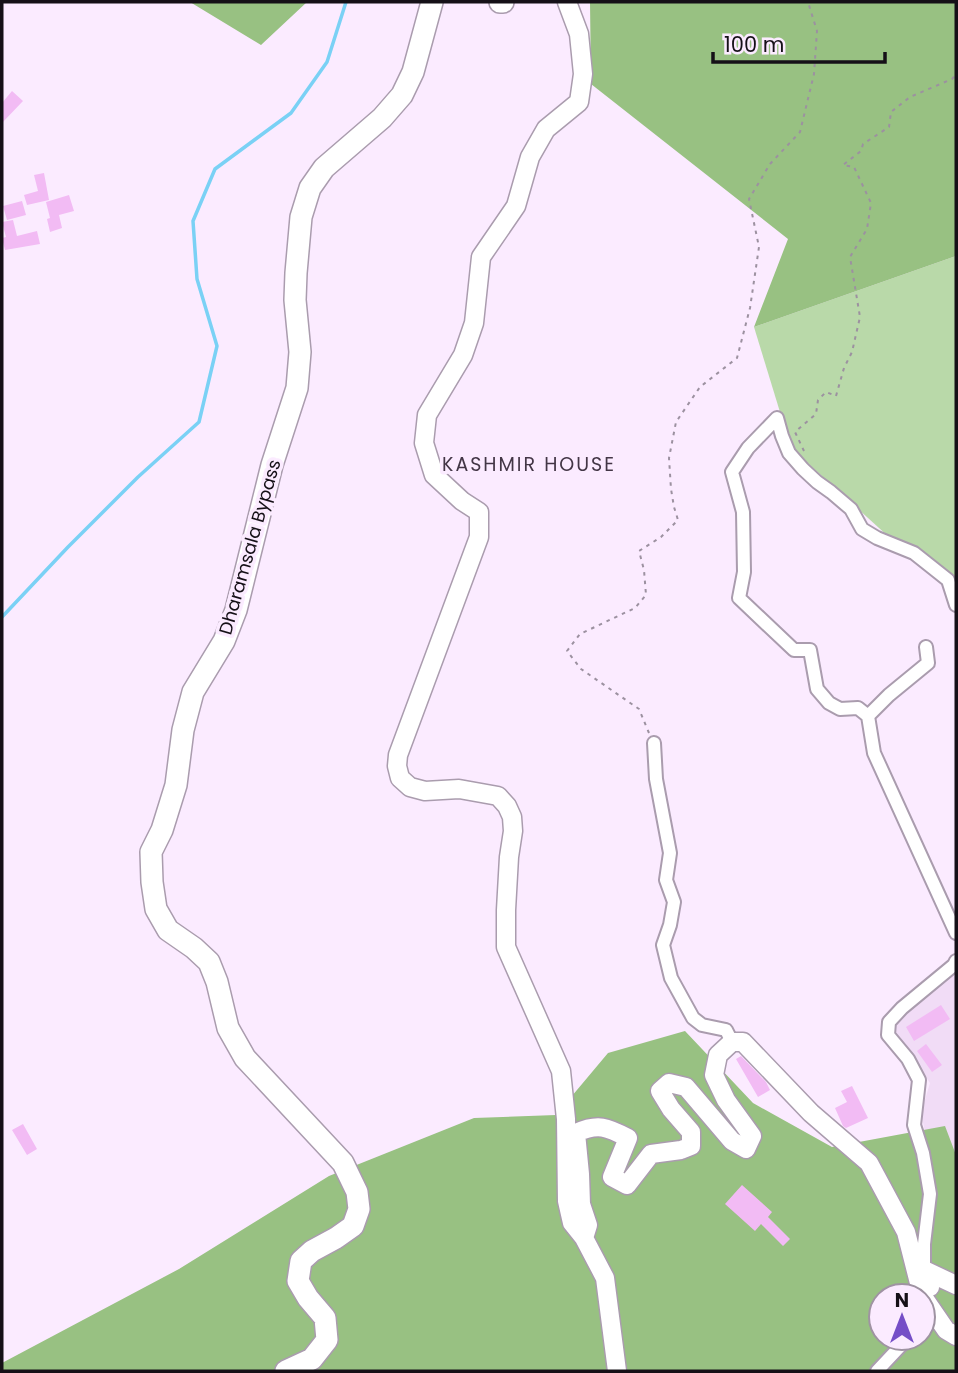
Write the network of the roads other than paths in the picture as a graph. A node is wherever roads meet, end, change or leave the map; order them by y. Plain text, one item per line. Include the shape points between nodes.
1 (432, 2) edge
2 (567, 2) edge
3 (956, 605) edge
4 (926, 647) dead end
5 (868, 716) junction
6 (654, 743) road end
7 (956, 933) edge
8 (956, 961) edge
9 (732, 1042) junction
10 (584, 1238) junction
11 (924, 1270) junction
12 (919, 1282) edge
13 (956, 1284) edge
14 (956, 1322) edge
15 (937, 1324) edge
16 (956, 1336) edge
17 (895, 1352) edge
18 (286, 1371) edge
19 (617, 1371) edge
20 (877, 1371) edge

1 - 18 main road, Dharamsala Bypass via 402,95 324,168 310,188 301,217 296,273 297,388 236,610 224,642 193,692 176,785 152,852 156,909 168,930 209,962 229,1028 245,1058 343,1163 357,1192 359,1209 353,1226 301,1261 298,1281 325,1318 327,1340 312,1359
2 - 10 main road via 579,34 583,74 579,102 546,129 530,158 516,206 481,257 474,323 463,355 427,415 424,443 434,475 479,512 479,537 397,766 400,778 410,787 498,796 512,817 506,947 561,1071 567,1201 572,1223
3 - 5 street via 948,580 914,553 862,529 851,509 808,473 789,453 777,418 748,447 732,472 743,512 744,572 739,598 794,650 810,650 817,690 829,704 858,708
4 - 5 street via 928,663
5 - 7 street via 874,753
6 - 9 street via 670,853 666,880 674,902 663,945 671,978 693,1018 702,1025 726,1030
8 - 11 street via 889,1021 888,1035 919,1080 914,1125 930,1194
9 - 10 main road via 718,1055 714,1076 752,1136 746,1149 732,1141 686,1087 669,1083 660,1091 691,1132 691,1146 652,1154 627,1185 612,1177 628,1138 609,1128 589,1127 576,1133 581,1204 588,1225
9 - 12 main road via 743,1042 811,1113 869,1163 906,1232
10 - 19 main road via 605,1278
11 - 13 main road
11 - 14 main road via 931,1291
15 - 16 main road
17 - 20 street

